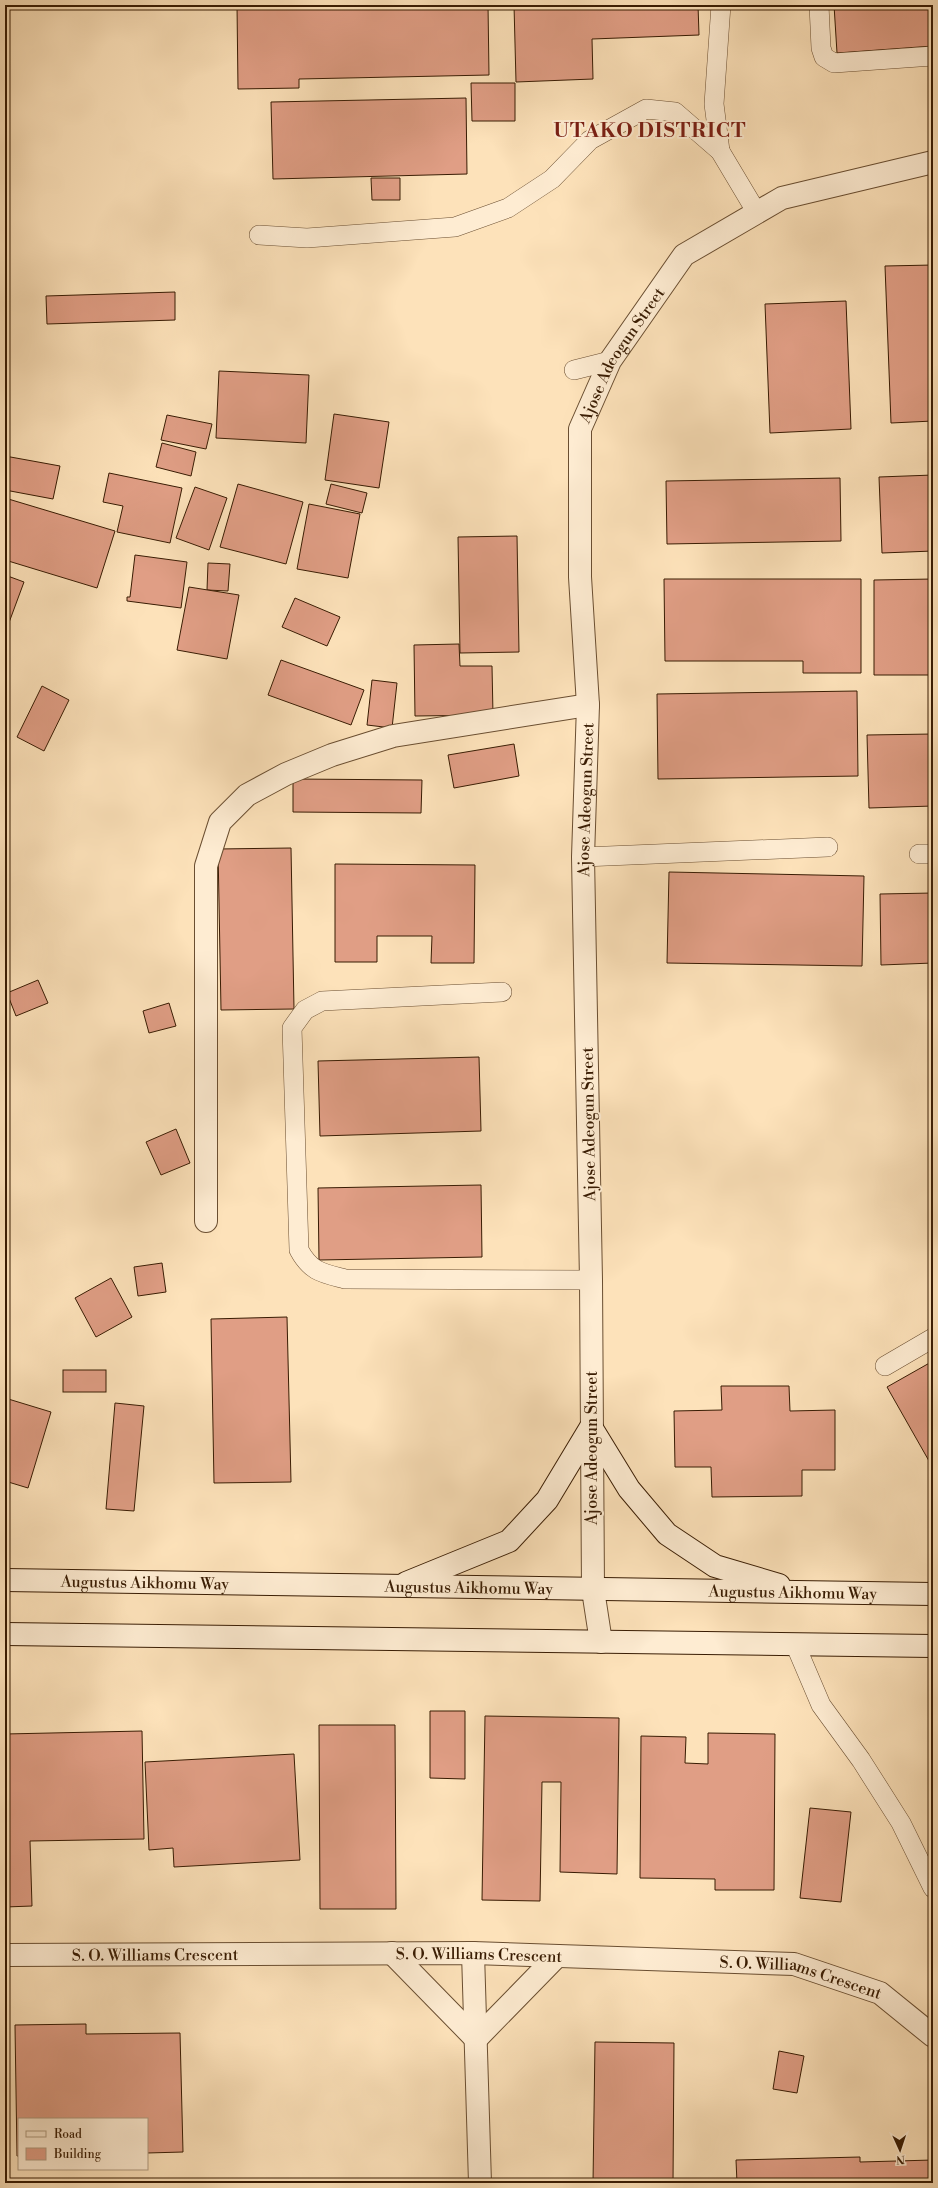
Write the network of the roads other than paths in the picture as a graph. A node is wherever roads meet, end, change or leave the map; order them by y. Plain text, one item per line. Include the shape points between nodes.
1 (721, 5) edge
2 (818, 5) edge
3 (933, 56) edge
4 (720, 151) junction
5 (933, 162) edge
6 (756, 213) junction
7 (259, 235) dead end
8 (610, 361) junction
9 (574, 370) dead end
10 (588, 705) junction
11 (828, 847) dead end
12 (583, 857) junction
13 (502, 992) dead end
14 (206, 1221) dead end
15 (590, 1280) junction
16 (933, 1338) edge
17 (885, 1366) dead end
18 (590, 1427) junction
19 (5, 1580) edge
20 (396, 1587) junction
21 (592, 1590) junction
22 (804, 1593) junction
23 (933, 1594) edge
24 (5, 1634) edge
25 (601, 1642) junction
26 (795, 1644) junction
27 (933, 1646) edge
28 (933, 1888) edge
29 (392, 1953) junction
30 (473, 1953) junction
31 (5, 1955) edge
32 (557, 1956) junction
33 (933, 2036) edge
34 (476, 2039) junction
35 (480, 2183) edge

1 - 4 lane via 714,104
2 - 3 lane via 821,48 824,57 834,63
4 - 6 lane
4 - 7 lane via 675,112 646,109 590,140 552,179 508,208 455,227 307,238
5 - 6 street, Ajose Adeogun Street via 782,198
6 - 8 street, Ajose Adeogun Street via 684,255
8 - 9 lane
8 - 10 street, Ajose Adeogun Street via 580,429 580,577
10 - 12 street, Ajose Adeogun Street
10 - 14 street via 393,736 332,755 286,774 247,795 220,822 206,866
11 - 12 lane
12 - 15 street, Ajose Adeogun Street
13 - 15 lane via 322,1000 304,1010 292,1028 299,1250 306,1264 322,1273 345,1279
15 - 18 street, Ajose Adeogun Street
16 - 17 lane
18 - 20 street via 547,1500 509,1541
18 - 21 street, Ajose Adeogun Street
18 - 22 street via 629,1489 667,1534 715,1566
19 - 20 street, Augustus Aikhomu Way
20 - 21 street, Augustus Aikhomu Way
21 - 22 street, Augustus Aikhomu Way
21 - 25 street, Ajose Adeogun Street
22 - 23 street, Augustus Aikhomu Way
24 - 25 street
25 - 26 street
26 - 27 street
26 - 28 lane via 821,1705 861,1760 901,1823
29 - 30 street, S. O. Williams Crescent
29 - 31 street, S. O. Williams Crescent
29 - 34 street
30 - 32 street, S. O. Williams Crescent
30 - 34 street
32 - 33 street, S. O. Williams Crescent via 794,1964 880,1993
32 - 34 street
34 - 35 street

